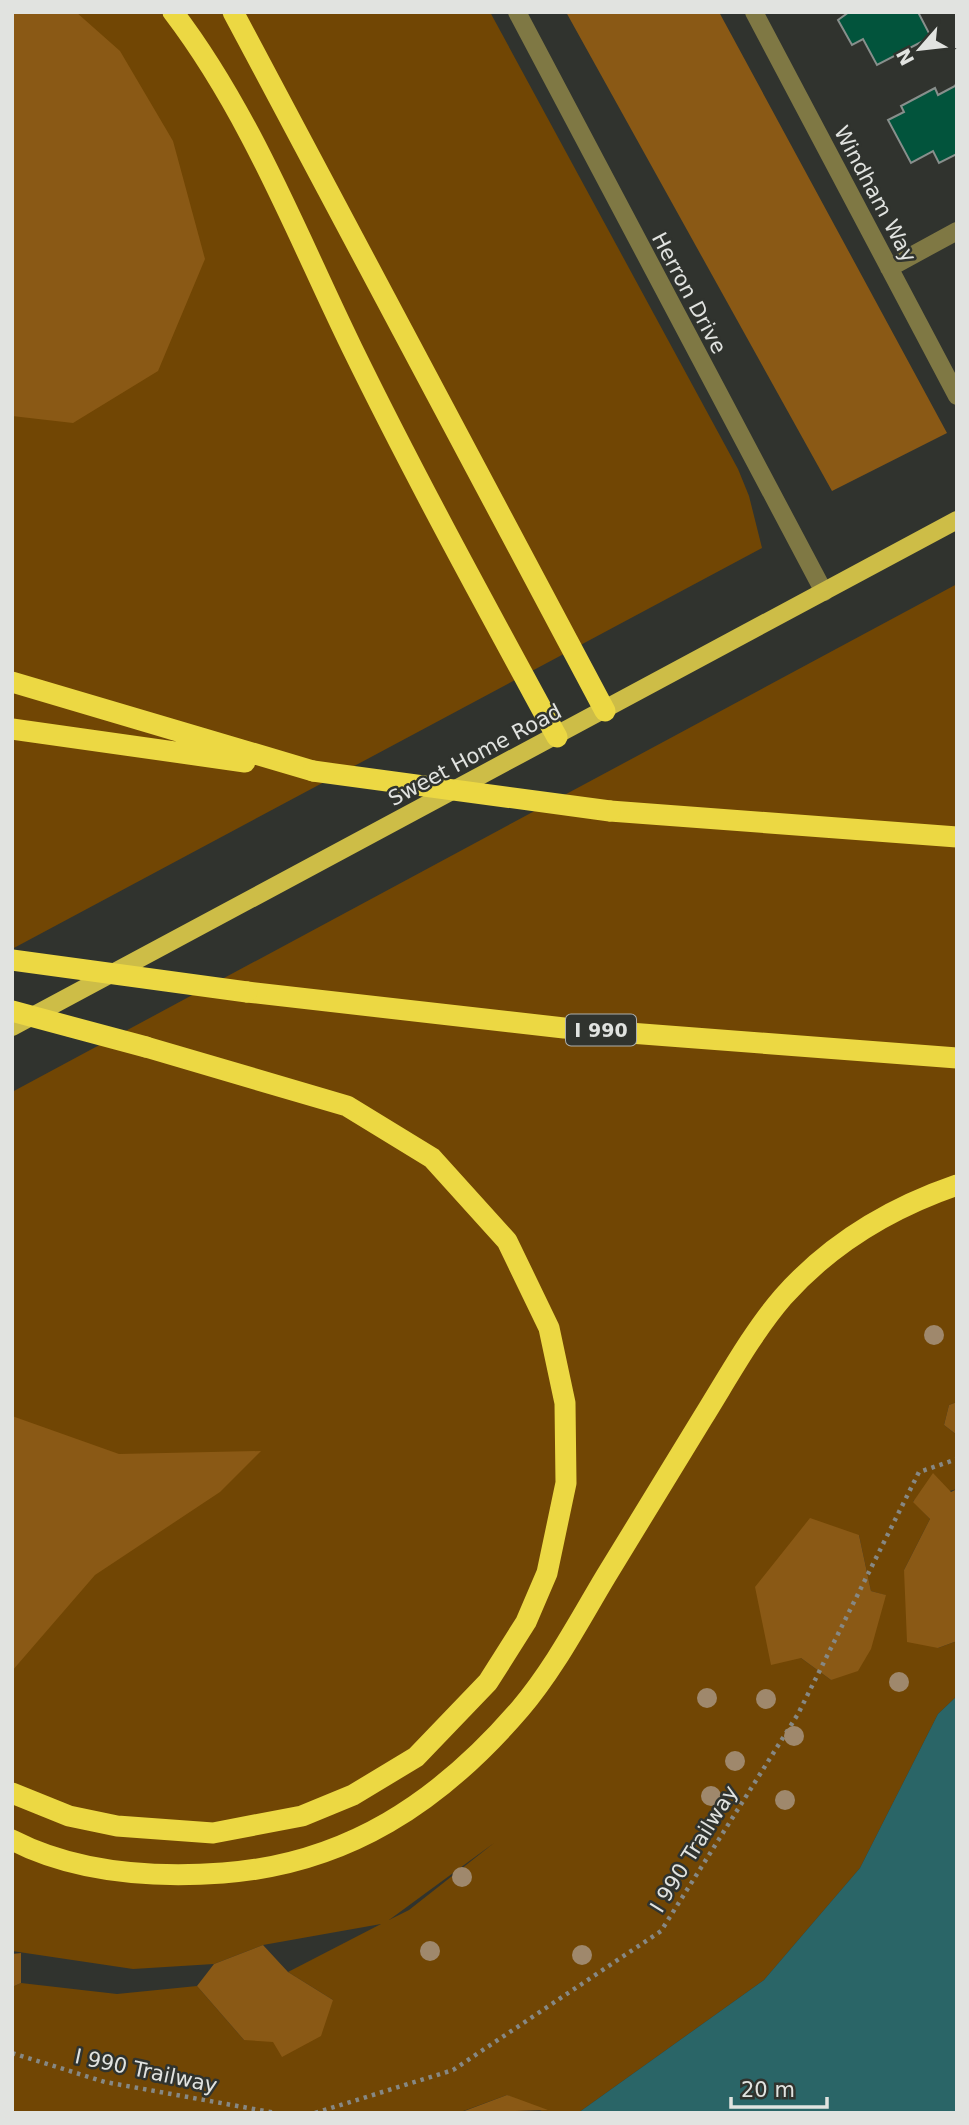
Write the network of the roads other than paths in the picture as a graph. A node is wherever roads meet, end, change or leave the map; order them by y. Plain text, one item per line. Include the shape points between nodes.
1 (173, 12) edge
2 (233, 12) edge
3 (517, 12) edge
4 (754, 12) edge
5 (957, 232) edge
6 (889, 268) junction
7 (957, 396) edge
8 (957, 520) edge
9 (824, 592) junction
10 (12, 682) edge
11 (604, 710) junction
12 (12, 730) edge
13 (557, 737) junction
14 (313, 772) junction
15 (957, 837) edge
16 (12, 960) edge
17 (12, 1011) edge
18 (12, 1027) edge
19 (957, 1058) edge
20 (957, 1185) edge
21 (12, 1793) edge
22 (12, 1840) edge

1 - 13 highway via 237,114 353,350
2 - 11 highway
3 - 9 street, Herron Drive
4 - 6 street, Windham Way
5 - 6 street
6 - 7 street, Windham Way
8 - 9 main road, Sweet Home Road
9 - 11 main road, Sweet Home Road
10 - 14 highway
11 - 13 main road, Sweet Home Road
12 - 14 highway
13 - 18 main road, Sweet Home Road
14 - 15 highway, bridge via 610,811
16 - 19 highway, I 990, bridge via 564,1028
17 - 21 highway, bridge via 347,1106 432,1158 507,1241 549,1328 565,1403 566,1483 547,1573 526,1622 488,1682 416,1757 353,1794 302,1815 213,1833 117,1826 69,1816
20 - 22 highway via 918,1199 851,1237 781,1299 722,1386 554,1661 520,1709 440,1789 364,1836 322,1855 267,1870 169,1877 118,1872

